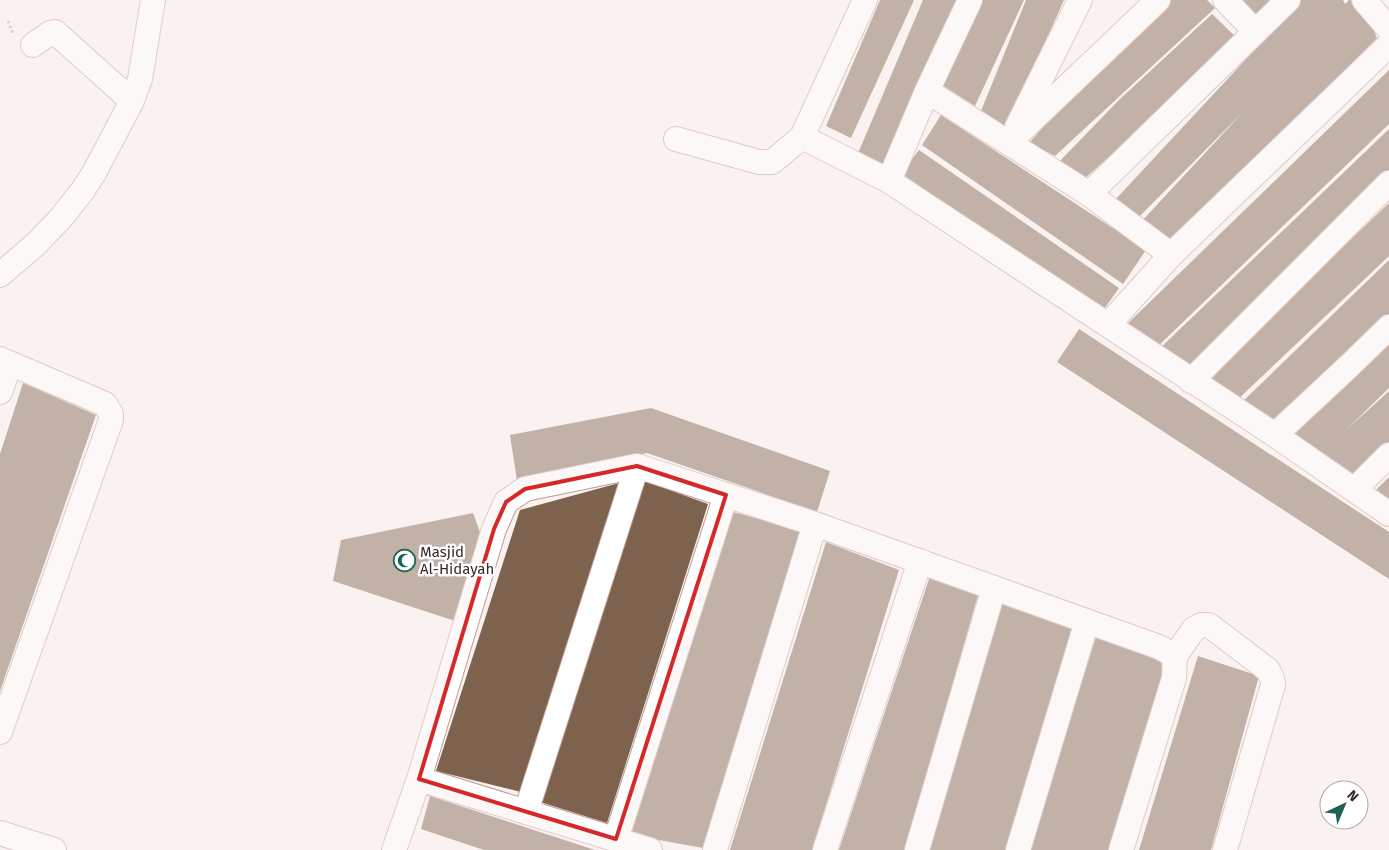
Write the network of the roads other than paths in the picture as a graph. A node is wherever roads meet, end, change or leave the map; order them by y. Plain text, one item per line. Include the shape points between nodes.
1 (153, 0) edge
2 (865, 0) edge
3 (970, 0) edge
4 (1080, 0) edge
5 (1158, 0) edge
6 (1225, 0) edge
7 (1288, 0) edge
8 (1364, 0) edge
9 (1389, 29) edge
10 (1255, 31) junction
11 (33, 45) dead end
12 (1389, 45) edge
13 (927, 91) junction
14 (132, 101) junction
15 (802, 137) junction
16 (676, 139) dead end
17 (1010, 143) junction
18 (889, 181) junction
19 (1389, 183) edge
20 (1089, 194) junction
21 (1171, 255) junction
22 (0, 275) edge
23 (1108, 325) junction
24 (1389, 327) edge
25 (5, 361) edge
26 (1192, 381) junction
27 (0, 392) edge
28 (1275, 435) junction
29 (1389, 455) edge
30 (637, 466) junction
31 (1355, 490) junction
32 (726, 496) junction
33 (1389, 514) edge
34 (815, 524) junction
35 (920, 561) junction
36 (994, 588) junction
37 (1087, 621) junction
38 (1175, 656) junction
39 (0, 732) edge
40 (418, 779) junction
41 (526, 812) junction
42 (0, 833) edge
43 (616, 839) junction
44 (54, 850) edge
45 (394, 850) edge
46 (650, 850) edge
47 (715, 850) edge
48 (826, 850) edge
49 (917, 850) edge
50 (1018, 850) edge
51 (1121, 850) edge
52 (1226, 850) edge

1 - 14 street via 140,79
2 - 15 street
3 - 13 street
4 - 17 street
5 - 17 street
6 - 10 street
7 - 10 street
8 - 9 street
10 - 20 street
11 - 14 street via 55,32
12 - 21 street
13 - 17 street
13 - 18 street
14 - 22 street via 83,190 36,244
15 - 16 street via 772,162 759,162
15 - 18 street
17 - 20 street
18 - 23 street
19 - 26 street
20 - 21 street
21 - 23 street
23 - 26 street
24 - 28 street
25 - 27 street
25 - 39 street via 105,404 111,420
26 - 28 street
28 - 31 street
29 - 31 street
30 - 32 street
30 - 40 street via 525,489 506,502 494,529
30 - 41 street
31 - 33 street
32 - 34 street
32 - 43 street
34 - 35 street
34 - 47 street
35 - 36 street
35 - 48 street
36 - 37 street
36 - 49 street
37 - 38 street
37 - 50 street
38 - 51 street via 1174,678
38 - 52 street via 1194,629 1209,625 1268,670 1272,678 1273,685
40 - 41 street
40 - 45 street
41 - 43 street
42 - 44 street
43 - 46 street

